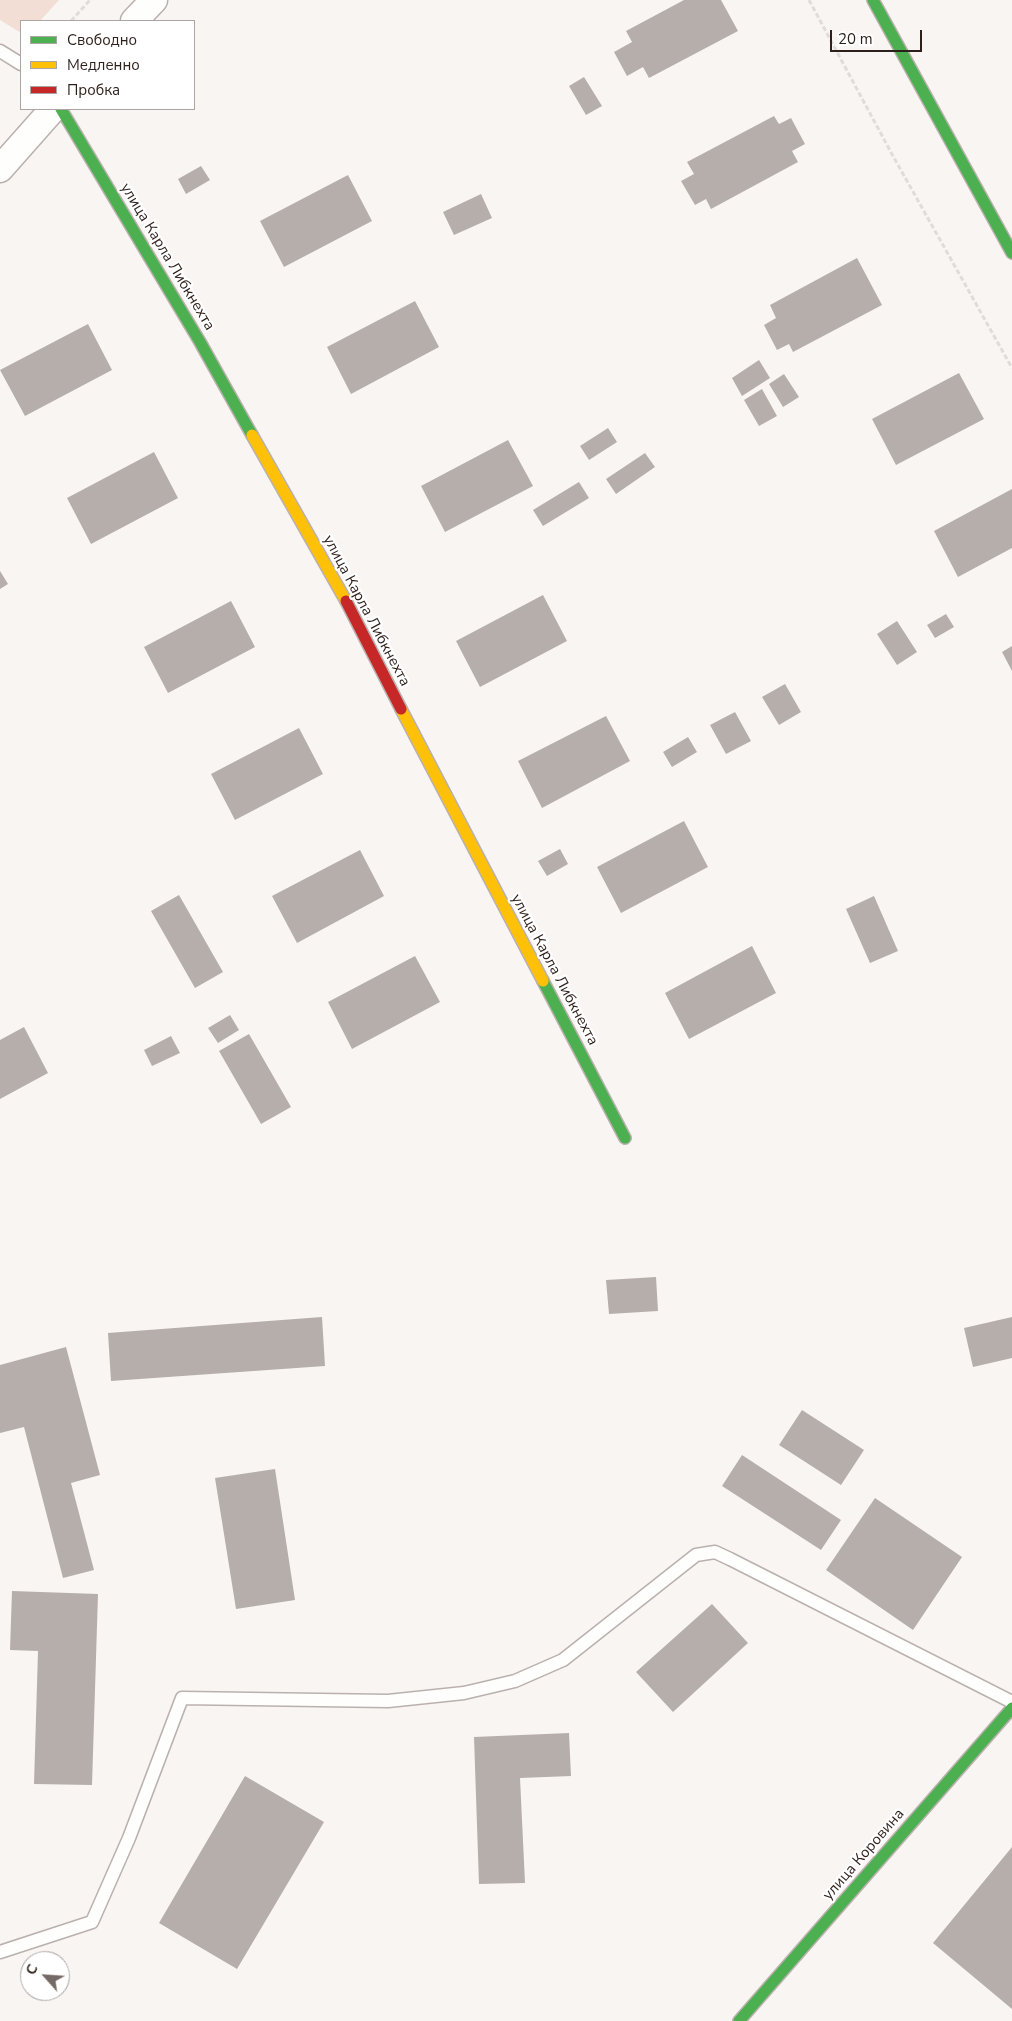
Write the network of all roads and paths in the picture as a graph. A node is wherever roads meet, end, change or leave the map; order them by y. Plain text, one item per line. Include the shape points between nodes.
1 (90, 0) edge
2 (154, 0) edge
3 (809, 0) edge
4 (873, 0) edge
5 (72, 20) edge
6 (135, 20) edge
7 (0, 51) edge
8 (20, 63) edge
9 (52, 110) edge
10 (62, 110) edge
11 (0, 168) edge
12 (1012, 253) edge
13 (1012, 368) edge
14 (625, 1138) dead end
15 (1012, 1702) edge
16 (1012, 1708) edge
17 (0, 1952) edge
18 (739, 2021) edge

1 - 5 path
2 - 6 street
3 - 13 path
4 - 12 street
7 - 8 lane
9 - 11 street
10 - 14 street, улица Карла Либкнехта via 200,342 344,597
15 - 17 lane via 715,1552 696,1555 563,1660 515,1681 464,1694 388,1701 182,1698 92,1922
16 - 18 street, улица Коровина

